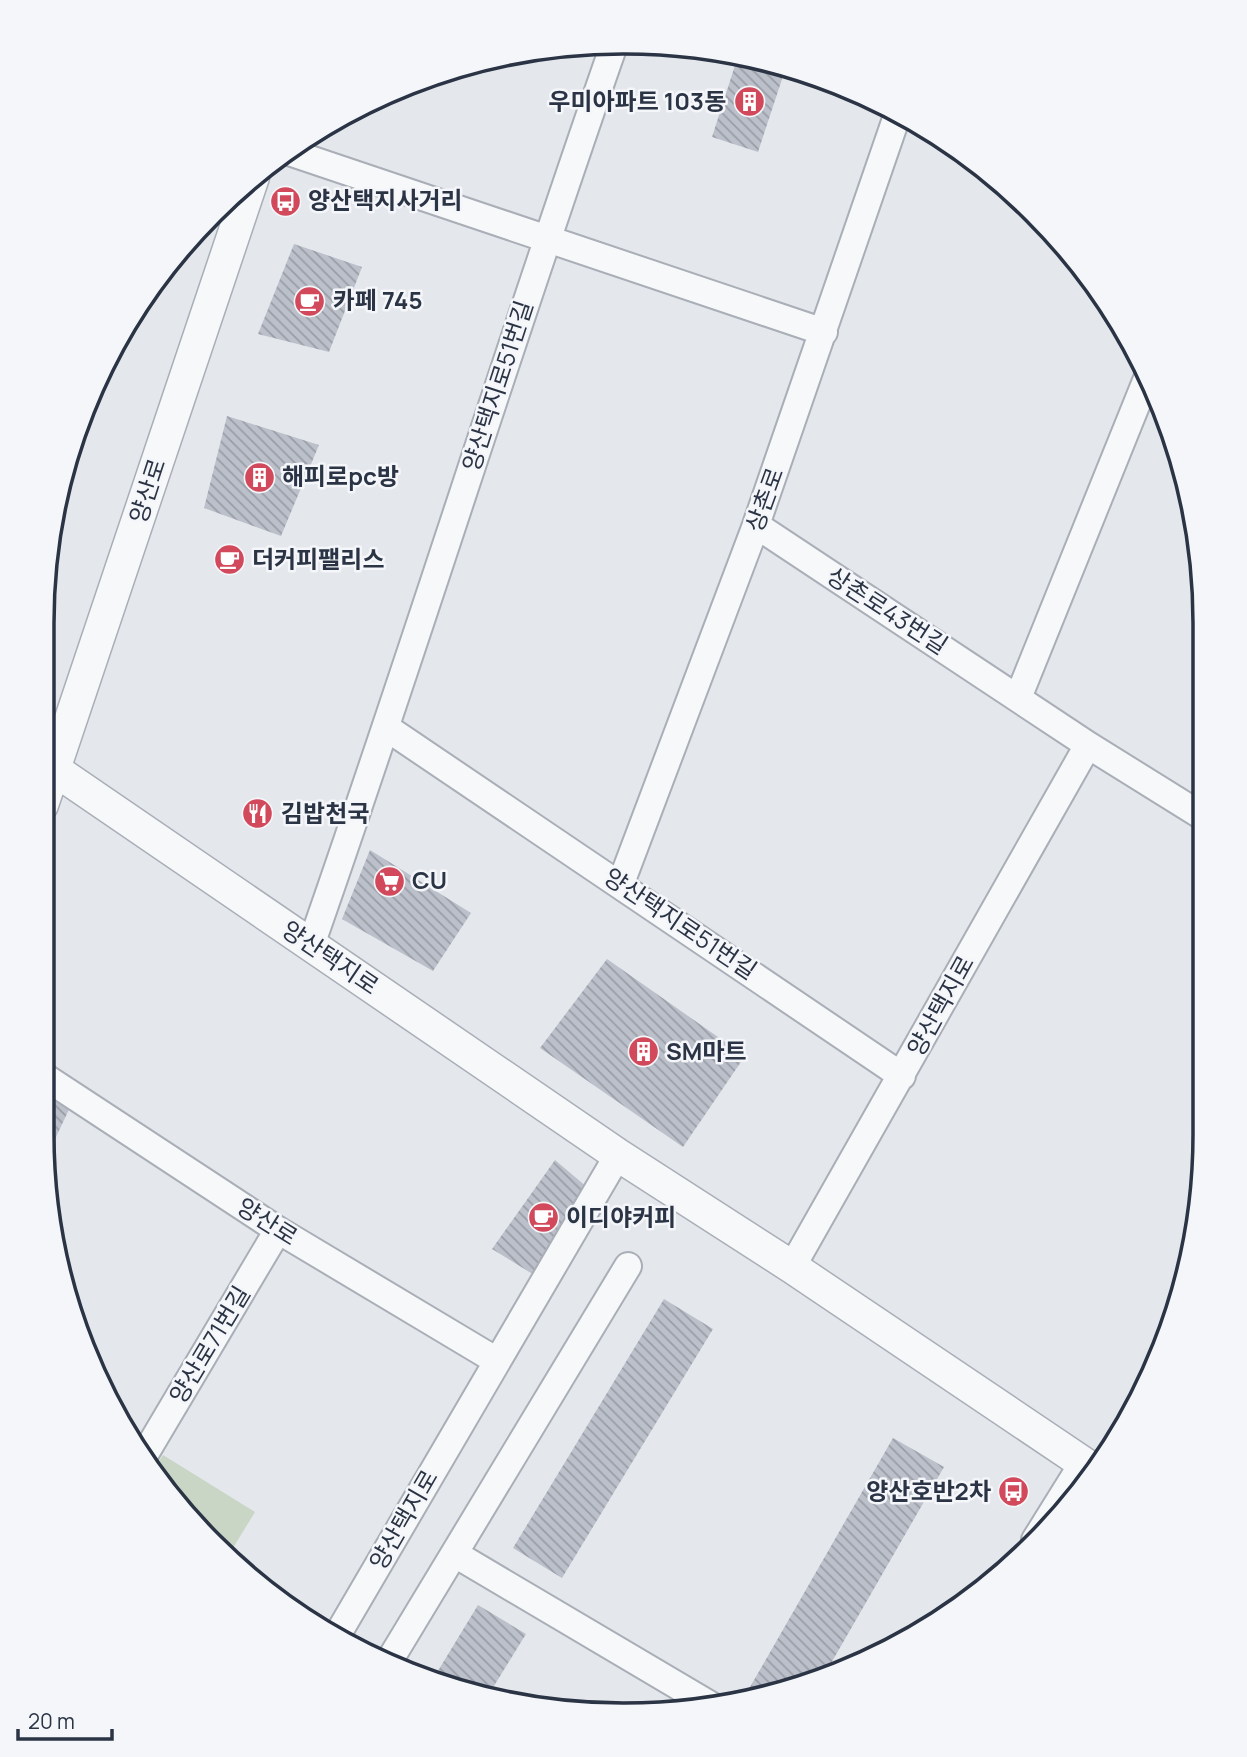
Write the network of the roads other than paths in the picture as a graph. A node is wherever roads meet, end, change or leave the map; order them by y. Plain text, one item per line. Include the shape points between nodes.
1 (611, 54) edge
2 (894, 124) edge
3 (299, 156) edge
4 (246, 198) edge
5 (546, 239) junction
6 (824, 332) junction
7 (1142, 391) edge
8 (757, 525) junction
9 (1018, 698) junction
10 (387, 728) junction
11 (1088, 745) junction
12 (54, 748) edge
13 (54, 769) edge
14 (1193, 810) edge
15 (621, 883) junction
16 (311, 945) junction
17 (902, 1076) junction
18 (54, 1083) edge
19 (618, 1155) junction
20 (278, 1230) junction
21 (628, 1266) dead end
22 (792, 1267) junction
23 (497, 1361) junction
24 (149, 1448) edge
25 (1086, 1465) edge
26 (455, 1554) junction
27 (342, 1627) edge
28 (394, 1654) edge
29 (698, 1698) edge

1 - 5 street, 양산택지로51번길
2 - 6 street, 상촌로
3 - 5 street
4 - 12 street, 양산로
5 - 6 street
5 - 10 street, 양산택지로51번길
6 - 8 street, 상촌로
7 - 9 street
8 - 9 street, 상촌로43번길
8 - 15 street, 상촌로
9 - 11 street, 상촌로43번길
10 - 15 street, 양산택지로51번길
10 - 16 street, 양산택지로51번길
11 - 14 street, 상촌로43번길
11 - 17 street, 양산택지로
13 - 16 street, 양산택지로
15 - 17 street, 양산택지로51번길
16 - 19 street, 양산택지로
17 - 22 street, 양산택지로
18 - 20 street, 양산로
19 - 22 street, 양산택지로
19 - 23 street, 양산택지로
20 - 23 street, 양산로
20 - 24 street, 양산로71번길
21 - 26 street
22 - 25 street, 양산택지로
23 - 27 street, 양산택지로
26 - 28 street
26 - 29 street

